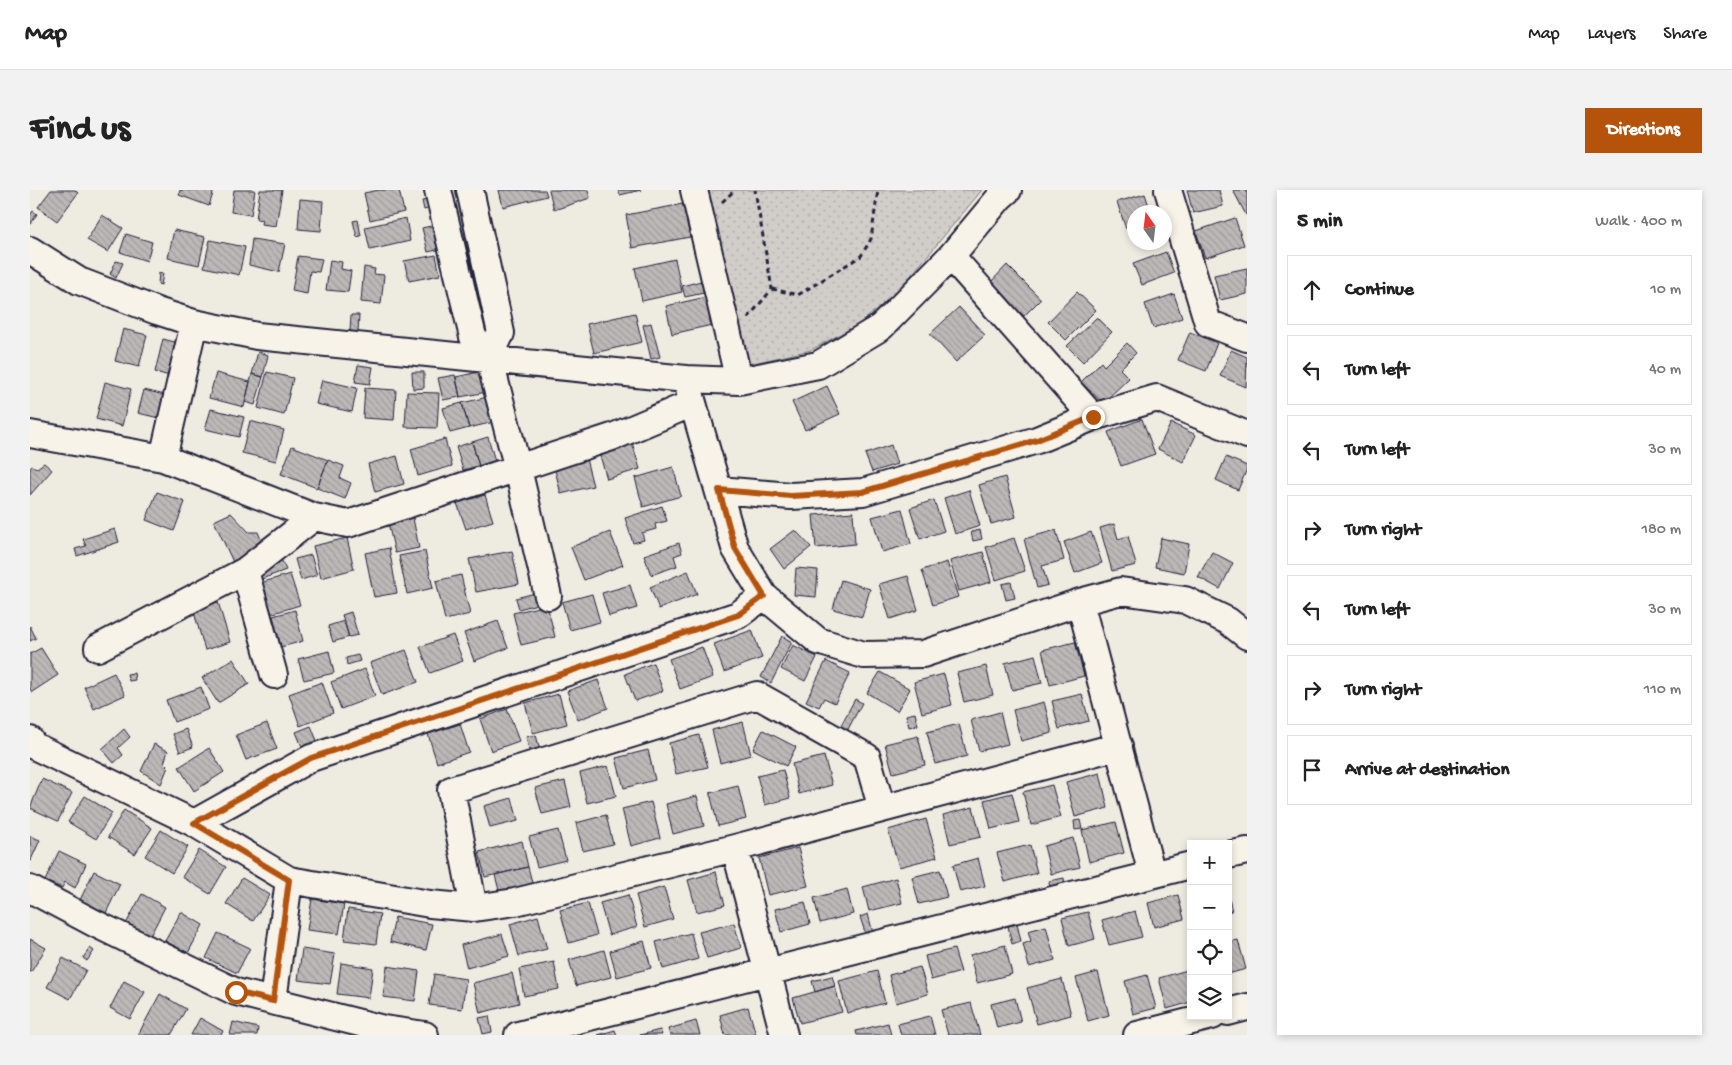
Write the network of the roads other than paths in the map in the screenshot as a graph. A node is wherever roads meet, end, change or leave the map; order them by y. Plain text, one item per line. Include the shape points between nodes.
1 (438, 190) edge
2 (470, 190) edge
3 (694, 190) edge
4 (1008, 190) edge
5 (1168, 190) edge
6 (30, 250) edge
7 (950, 256) junction
8 (194, 323) junction
9 (1247, 338) edge
10 (488, 358) junction
11 (740, 381) junction
12 (689, 391) junction
13 (1093, 417) junction
14 (30, 434) edge
15 (1247, 435) edge
16 (163, 458) junction
17 (518, 469) junction
18 (719, 490) junction
19 (314, 517) junction
20 (245, 571) junction
21 (548, 596) dead end
22 (764, 596) junction
23 (1080, 602) junction
24 (1247, 636) edge
25 (98, 648) dead end
26 (274, 675) dead end
27 (30, 740) edge
28 (1119, 746) junction
29 (882, 809) junction
30 (194, 823) junction
31 (735, 848) junction
32 (1247, 851) edge
33 (1232, 854) edge
34 (1187, 865) edge
35 (1152, 874) junction
36 (289, 880) junction
37 (30, 889) edge
38 (474, 908) junction
39 (768, 972) junction
40 (273, 1001) junction
41 (1247, 1007) edge
42 (1232, 1011) edge
43 (1196, 1020) edge
44 (383, 1032) edge
45 (425, 1035) edge
46 (518, 1035) edge
47 (784, 1035) edge
48 (1137, 1035) edge

1 - 10 street via 473,338
2 - 10 street via 501,333
3 - 11 street
4 - 7 street
5 - 9 street via 1208,323
6 - 8 street via 79,281
7 - 11 street via 881,328 818,365
7 - 13 street
8 - 10 street via 258,336
8 - 16 street
10 - 12 street
10 - 17 street
11 - 12 street
12 - 17 street via 615,436
12 - 18 street
13 - 15 street via 1157,398
13 - 18 street via 1037,440 862,492 791,496
14 - 16 street
16 - 19 street
17 - 19 street via 348,524
17 - 21 street
18 - 22 street via 735,548
19 - 20 street
20 - 25 street
20 - 26 street
22 - 23 street via 818,641 864,655 923,654
22 - 30 street via 738,615 311,758
23 - 24 street via 1121,591 1185,600 1228,621
23 - 28 street
27 - 30 street via 34,746
28 - 29 street
28 - 35 street
29 - 31 street
29 - 38 street via 867,757 757,695 450,790
30 - 36 street
31 - 38 street via 515,902
31 - 39 street
32 - 33 street
34 - 35 street
35 - 39 street
36 - 38 street via 430,904
36 - 40 street
37 - 40 street via 236,992
39 - 46 street
39 - 47 street
40 - 44 street
41 - 42 street
43 - 48 street
44 - 45 street

